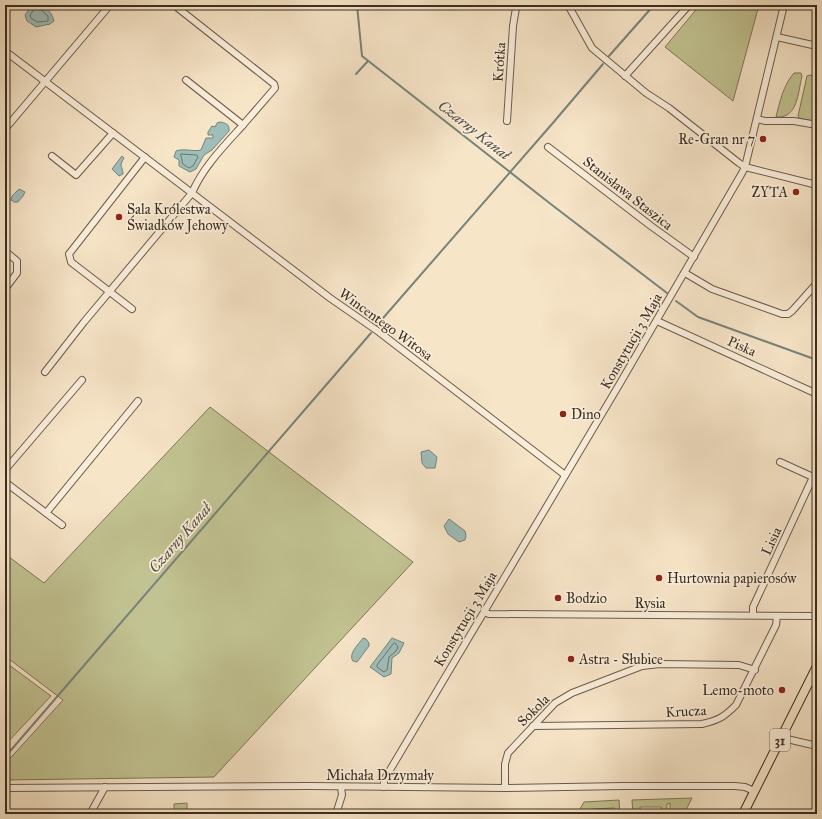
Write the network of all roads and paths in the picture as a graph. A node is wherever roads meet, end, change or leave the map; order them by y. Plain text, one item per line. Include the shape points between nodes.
1 (110, 5) edge
2 (174, 5) edge
3 (518, 5) edge
4 (568, 5) edge
5 (689, 5) edge
6 (784, 5) edge
7 (777, 37) junction
8 (817, 46) edge
9 (5, 52) edge
10 (625, 76) junction
11 (186, 80) dead end
12 (45, 82) junction
13 (757, 119) junction
14 (507, 121) dead end
15 (243, 124) junction
16 (817, 125) edge
17 (5, 129) edge
18 (113, 133) junction
19 (548, 146) dead end
20 (52, 156) dead end
21 (145, 157) junction
22 (745, 167) junction
23 (817, 185) edge
24 (192, 193) junction
25 (5, 252) edge
26 (694, 257) junction
27 (685, 273) junction
28 (817, 283) edge
29 (5, 289) edge
30 (109, 292) junction
31 (132, 309) dead end
32 (657, 321) junction
33 (45, 372) dead end
34 (82, 380) dead end
35 (817, 394) edge
36 (138, 401) dead end
37 (780, 462) dead end
38 (5, 470) edge
39 (565, 475) junction
40 (815, 477) edge
41 (5, 482) edge
42 (46, 513) junction
43 (62, 525) dead end
44 (484, 612) junction
45 (753, 615) junction
46 (777, 616) junction
47 (817, 616) edge
48 (817, 666) edge
49 (754, 670) junction
50 (533, 726) junction
51 (781, 736) junction
52 (817, 746) edge
53 (341, 786) junction
54 (105, 787) junction
55 (384, 787) junction
56 (5, 788) edge
57 (505, 788) junction
58 (754, 790) junction
59 (90, 814) edge
60 (336, 814) edge
61 (743, 814) edge

1 - 12 street
2 - 15 street via 274,84 275,88
3 - 14 street, Krótka via 513,26
4 - 10 street via 592,48
5 - 10 street
6 - 7 street, Konstytucji 3 Maja
7 - 8 street
7 - 13 street, Konstytucji 3 Maja
9 - 12 street, Wincentego Witosa
10 - 22 street
11 - 15 street
12 - 17 street
12 - 18 street, Wincentego Witosa
13 - 16 street
13 - 22 street, Konstytucji 3 Maja
15 - 24 street via 213,159
18 - 20 street via 76,175
18 - 21 street, Wincentego Witosa
19 - 26 street, Stanisława Staszica
21 - 24 street, Wincentego Witosa
21 - 30 street via 68,254 71,262
22 - 23 street
22 - 26 street, Konstytucji 3 Maja
24 - 30 street
24 - 39 street, Wincentego Witosa
25 - 29 street via 17,261 17,273
26 - 27 street, Konstytucji 3 Maja
27 - 28 street via 712,289 782,314 792,311
27 - 32 street, Konstytucji 3 Maja
30 - 31 street
30 - 33 street
32 - 35 street, Piska
32 - 39 street, Konstytucji 3 Maja
34 - 38 street
36 - 42 street
37 - 40 street
39 - 44 street, Konstytucji 3 Maja
40 - 45 street, Lisia via 753,606
41 - 42 street
42 - 43 street
44 - 45 street, Rysia
44 - 55 street, Konstytucji 3 Maja via 384,780
45 - 46 street, Rysia
46 - 47 street, Rysia
46 - 49 street, Krucza via 776,625
48 - 51 main road, 31
49 - 50 street, Sokola via 739,665 642,666 572,693 555,703
49 - 50 street, Krucza via 736,705 717,721 702,724
50 - 57 street, Sokola via 508,753 505,764
51 - 52 street
51 - 58 main road, 31
53 - 54 street, Michała Drzymały
53 - 55 street, Michała Drzymały
53 - 60 street via 342,795
54 - 56 street, Michała Drzymały
54 - 59 street
55 - 57 street, Michała Drzymały
57 - 58 street, Michała Drzymały via 735,786
58 - 61 main road, 31

